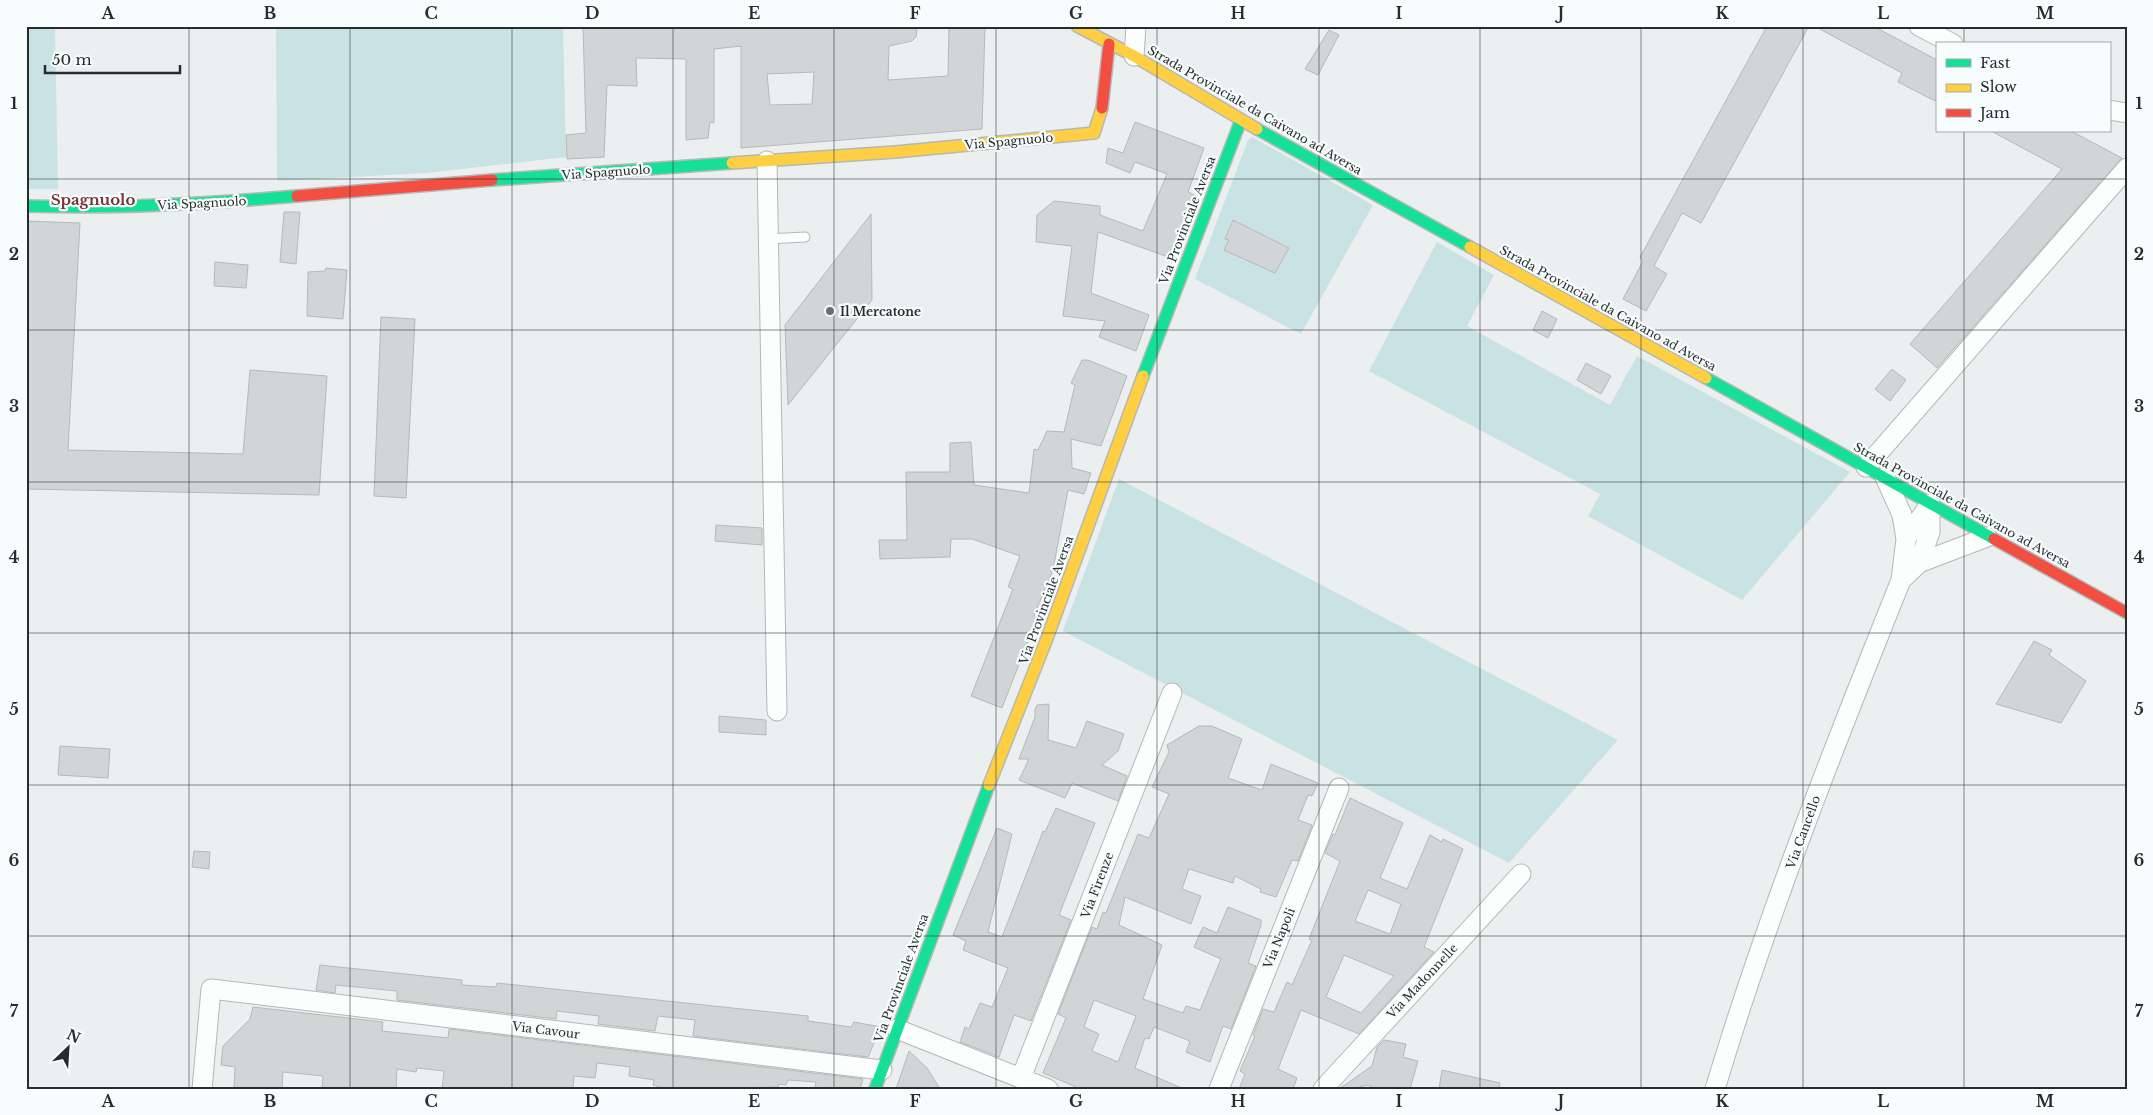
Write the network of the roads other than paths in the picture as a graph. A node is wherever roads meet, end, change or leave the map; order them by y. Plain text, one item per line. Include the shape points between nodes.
1 (1077, 26) edge
2 (1136, 26) edge
3 (1919, 26) edge
4 (1949, 42) edge
5 (1109, 44) junction
6 (1134, 56) junction
7 (2110, 110) edge
8 (2127, 113) edge
9 (1241, 120) junction
10 (767, 161) junction
11 (2127, 168) edge
12 (26, 206) edge
13 (805, 238) dead end
14 (768, 239) junction
15 (1866, 467) junction
16 (1885, 478) junction
17 (1930, 504) junction
18 (1988, 537) junction
19 (1906, 539) junction
20 (1919, 563) junction
21 (1900, 580) junction
22 (2127, 613) edge
23 (1172, 692) dead end
24 (777, 710) dead end
25 (1339, 788) dead end
26 (1521, 874) dead end
27 (897, 1028) junction
28 (882, 1070) junction
29 (1021, 1078) junction
30 (1326, 1088) edge
31 (202, 1089) edge
32 (875, 1089) edge
33 (1048, 1089) edge
34 (1219, 1089) edge
35 (1715, 1089) edge

1 - 5 street, Strada Provinciale da Caivano ad Aversa
2 - 6 street
3 - 4 street
5 - 6 street, Strada Provinciale da Caivano ad Aversa
5 - 10 street, Via Spagnuolo via 1102,111 1094,133 824,161
6 - 9 street, Strada Provinciale da Caivano ad Aversa
7 - 8 street
9 - 15 street, Strada Provinciale da Caivano ad Aversa
9 - 27 street, Via Provinciale Aversa
10 - 12 street, Via Spagnuolo via 190,205
10 - 14 street
11 - 15 street
13 - 14 lane
14 - 24 street
15 - 16 street, Strada Provinciale da Caivano ad Aversa
16 - 17 street, Strada Provinciale da Caivano ad Aversa
16 - 19 street via 1902,515
17 - 18 street, Strada Provinciale da Caivano ad Aversa
17 - 19 street
17 - 20 street via 1930,532
18 - 20 street
18 - 22 street, Strada Provinciale da Caivano ad Aversa
19 - 21 street
20 - 21 street
21 - 35 street, Via Cancello via 1836,741 1738,1012
23 - 29 street, Via Firenze
25 - 34 street, Via Napoli
26 - 30 street, Via Madonnelle
27 - 28 street, Via Provinciale Aversa
27 - 29 street
28 - 31 street, Via Cavour via 210,990
28 - 32 street, Via Provinciale Aversa
29 - 33 street

